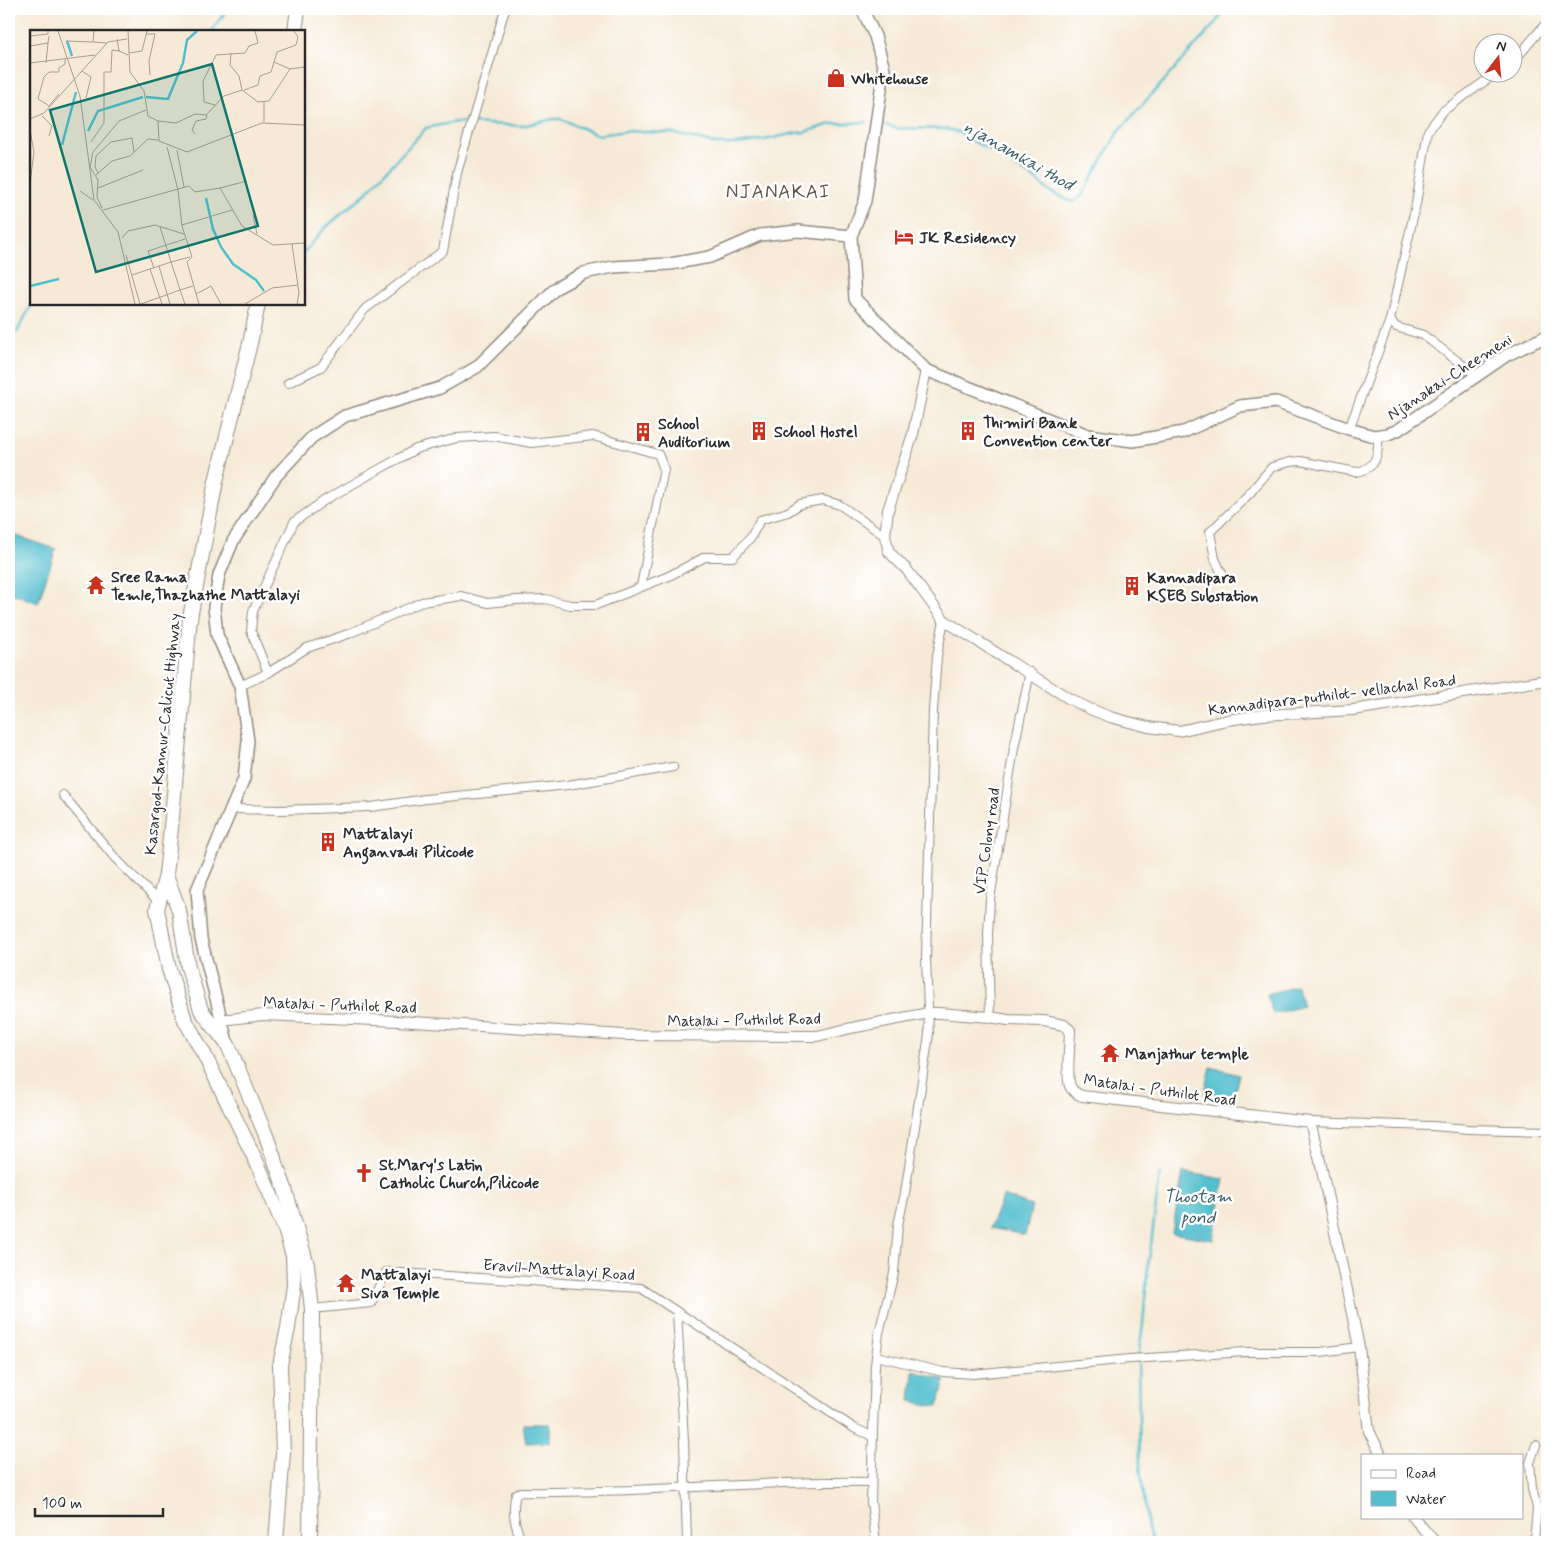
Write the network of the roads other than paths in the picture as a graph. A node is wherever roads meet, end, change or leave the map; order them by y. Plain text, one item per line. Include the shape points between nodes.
1 (298, 9) edge
2 (505, 9) edge
3 (862, 9) edge
4 (1547, 22) edge
5 (295, 30) edge
6 (1524, 49) edge
7 (1484, 82) edge
8 (851, 236) junction
9 (258, 305) edge
10 (1390, 320) junction
11 (1547, 336) edge
12 (926, 370) junction
13 (1476, 375) junction
14 (288, 383) dead end
15 (1349, 430) junction
16 (1378, 436) junction
17 (885, 536) junction
18 (1223, 576) dead end
19 (642, 586) junction
20 (944, 620) junction
21 (1030, 672) junction
22 (268, 673) junction
23 (1547, 680) edge
24 (240, 686) junction
25 (673, 767) dead end
26 (63, 795) dead end
27 (232, 809) junction
28 (166, 875) junction
29 (159, 902) junction
30 (928, 1013) junction
31 (990, 1016) junction
32 (221, 1020) junction
33 (228, 1045) junction
34 (1310, 1122) junction
35 (1547, 1131) edge
36 (312, 1310) junction
37 (677, 1312) junction
38 (1359, 1347) junction
39 (876, 1356) junction
40 (872, 1436) junction
41 (1536, 1445) dead end
42 (1380, 1454) edge
43 (871, 1482) junction
44 (686, 1488) junction
45 (1414, 1518) edge
46 (276, 1542) edge
47 (310, 1542) edge
48 (522, 1542) edge
49 (687, 1542) edge
50 (876, 1542) edge
51 (1435, 1542) edge
52 (1534, 1542) edge

1 - 5 highway
2 - 14 street via 456,173 443,251 365,309 321,367
3 - 8 main road via 875,36 884,69 865,201
4 - 6 street
7 - 10 street via 1443,111 1428,131 1416,204
8 - 12 main road, Njanakai-Cheemeni via 855,299
8 - 24 main road, Kasargod-Kannur-Calicut Highway via 798,232 760,236 710,257 584,273 556,288 477,367 440,388 345,416 312,438 276,476 233,541 219,575 214,607 217,635
9 - 28 highway, Kasargod-Kannur-Calicut Highway via 216,481 190,618
10 - 13 street via 1396,327 1423,335
10 - 15 street
11 - 13 main road, Njanakai-Cheemeni via 1506,354
12 - 15 main road, Njanakai-Cheemeni via 1088,435 1133,441 1184,432 1240,406 1276,402
12 - 17 street via 913,434 888,510
13 - 16 main road, Njanakai-Cheemeni via 1398,430
15 - 16 main road, Njanakai-Cheemeni
16 - 18 street via 1376,458 1364,471 1300,461 1272,467 1210,532 1215,560
17 - 19 street via 840,505 823,500 800,504 788,512 760,520 751,537 733,557 705,557
17 - 20 street, Kannadipara-puthilot- vellachal Road via 889,552 907,570
19 - 22 street via 596,605 570,605 545,599 488,603 461,596 422,602 308,648
19 - 22 street via 664,469 658,454 593,436 531,443 494,436 457,438 416,449 294,522 252,611 251,631
20 - 21 street, Kannadipara-puthilot- vellachal Road
20 - 30 street via 937,656 933,711 926,958
21 - 23 street, Kannadipara-puthilot- vellachal Road via 1068,698 1110,717 1179,731 1262,715 1353,710
21 - 31 street, VIP Colony road via 1014,748 990,899
22 - 24 street
24 - 27 main road, Kasargod-Kannur-Calicut Highway via 248,741 244,779
25 - 27 street via 568,785 371,807
26 - 29 street via 115,858
27 - 32 main road, Kasargod-Kannur-Calicut Highway via 197,890 201,939
28 - 29 highway, Kasargod-Kannur-Calicut Highway
28 - 33 highway, Kasargod-Kannur-Calicut Highway via 179,910 188,967 201,1010
29 - 46 highway, Kasargod-Kannur-Calicut Highway via 157,909 169,969 185,1020 258,1165 293,1256 294,1285 280,1366 283,1453
30 - 31 street, Matalai - Puthilot Road
30 - 32 street, Matalai - Puthilot Road via 817,1036 624,1035 262,1015
30 - 39 street via 929,1034 898,1225 894,1273
31 - 34 street, Matalai - Puthilot Road via 1044,1021 1064,1025 1070,1030 1070,1087 1082,1096
32 - 33 main road, Kasargod-Kannur-Calicut Highway
33 - 36 highway, Kasargod-Kannur-Calicut Highway via 284,1186 307,1265
34 - 35 street
34 - 38 street
36 - 37 street, Eravil-Mattalayi Road via 372,1303 386,1272 640,1288
36 - 47 highway, Kasargod-Kannur-Calicut Highway
37 - 40 street, Eravil-Mattalayi Road via 854,1428
37 - 44 street
38 - 39 street via 1320,1352 1246,1352 1130,1359 973,1374 943,1372
38 - 42 street via 1369,1431
39 - 40 street
40 - 43 street
41 - 52 street via 1530,1463 1537,1508
43 - 44 street
43 - 50 street
44 - 48 street via 520,1492 514,1501 514,1514
44 - 49 street
45 - 51 street

